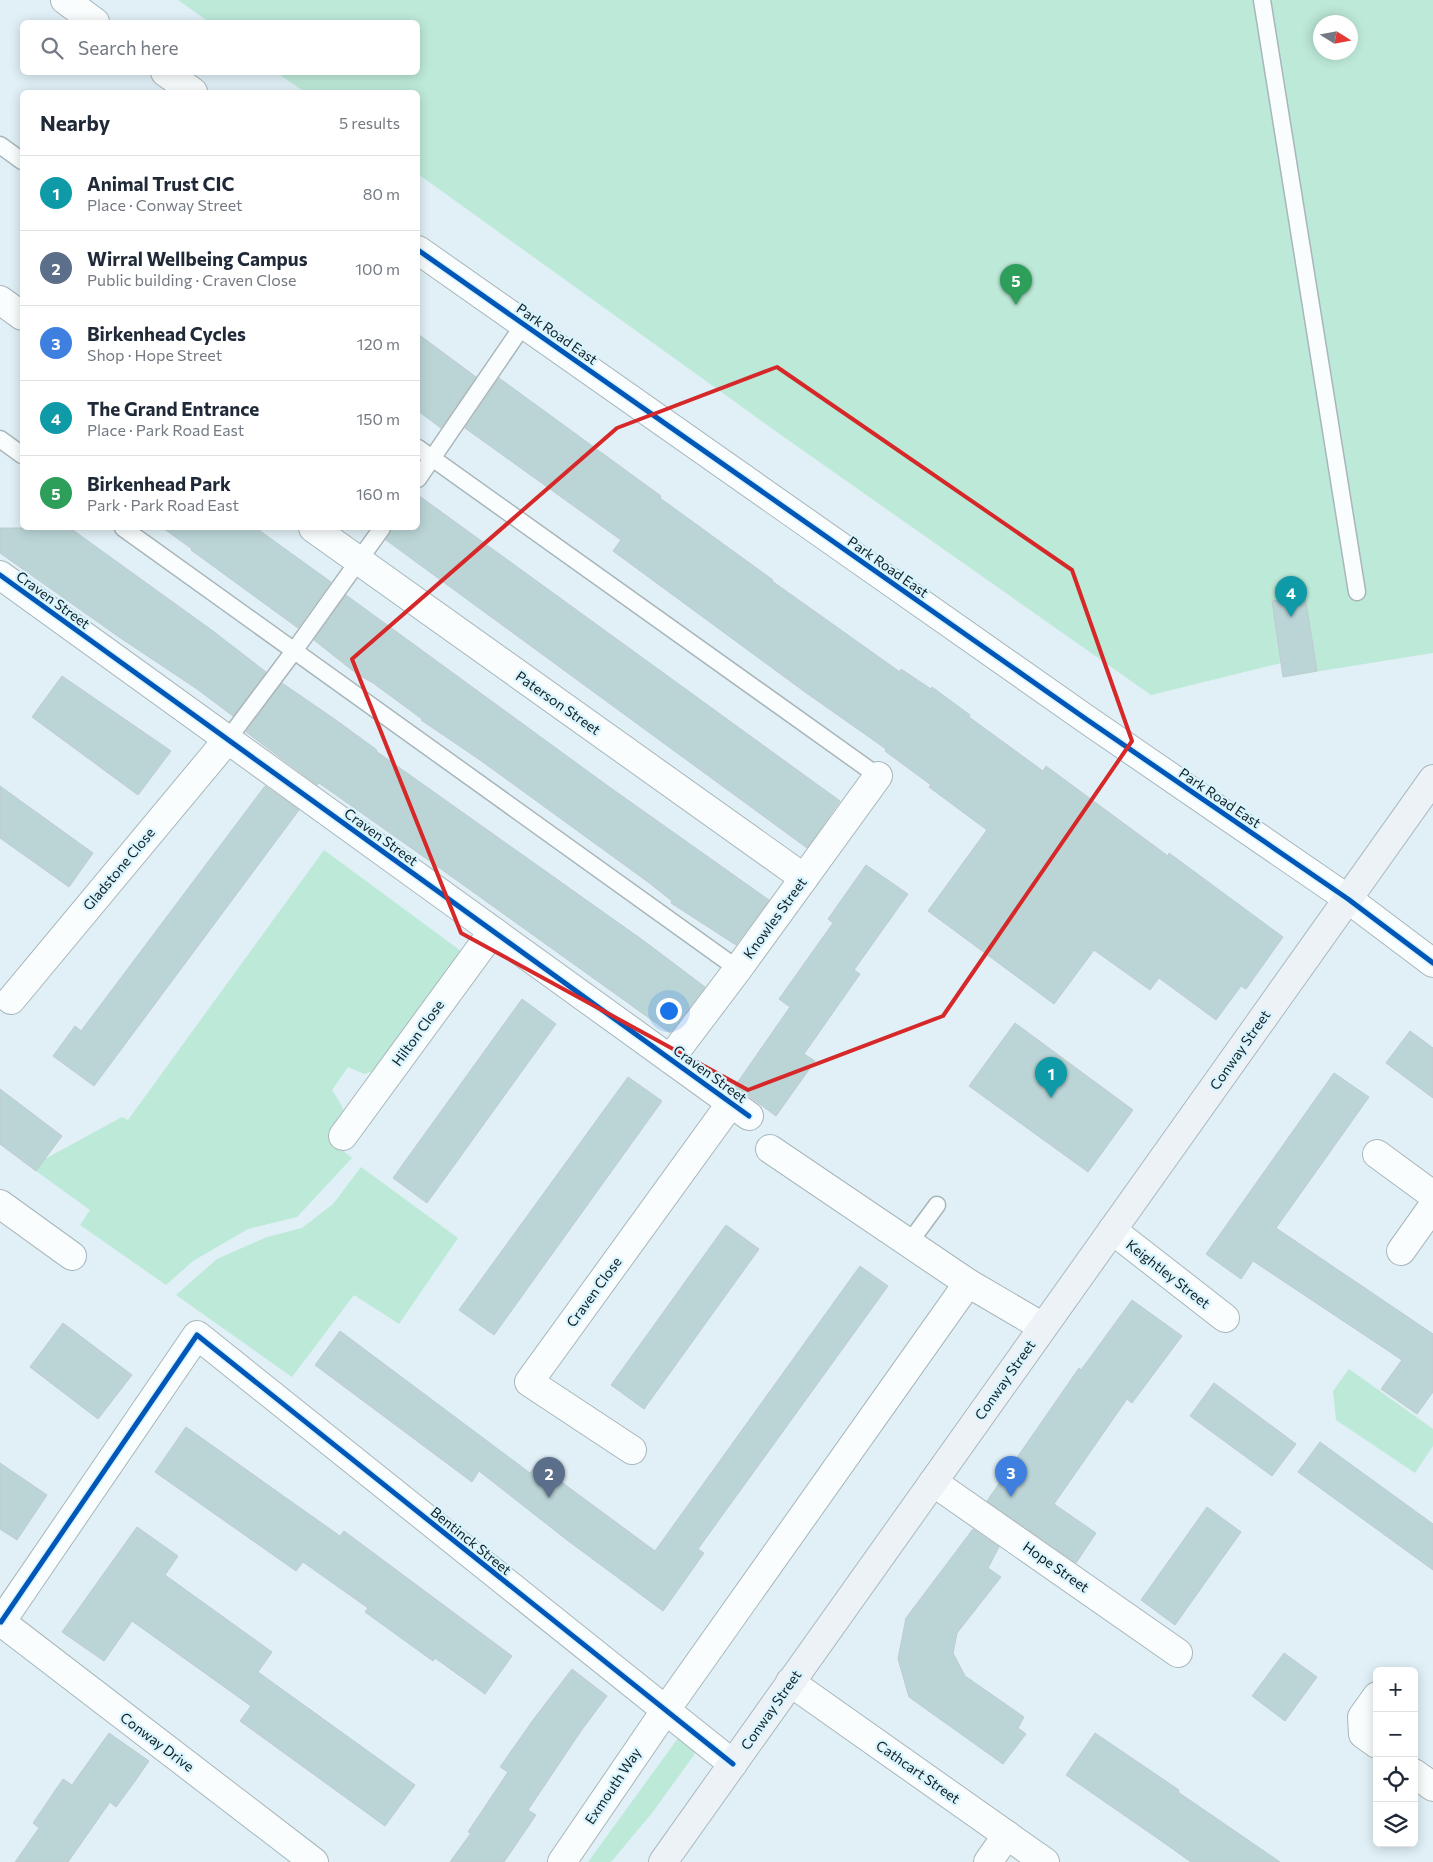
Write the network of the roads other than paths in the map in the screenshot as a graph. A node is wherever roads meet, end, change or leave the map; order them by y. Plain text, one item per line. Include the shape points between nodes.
1 (66, 0) edge
2 (1262, 0) edge
3 (92, 20) edge
4 (169, 75) edge
5 (191, 90) edge
6 (0, 145) edge
7 (20, 160) edge
8 (420, 251) edge
9 (524, 324) junction
10 (0, 439) edge
11 (420, 449) edge
12 (20, 454) edge
13 (433, 459) junction
14 (420, 477) edge
15 (126, 530) edge
16 (316, 530) edge
17 (380, 530) edge
18 (358, 560) junction
19 (0, 575) edge
20 (1357, 592) dead end
21 (294, 651) junction
22 (228, 739) junction
23 (878, 776) joint
24 (1433, 779) edge
25 (804, 878) junction
26 (1348, 899) junction
27 (493, 931) junction
28 (1433, 963) edge
29 (738, 969) junction
30 (11, 1000) dead end
31 (670, 1059) junction
32 (740, 1110) joint
33 (343, 1136) dead end
34 (770, 1149) dead end
35 (1377, 1154) dead end
36 (1433, 1195) edge
37 (0, 1204) edge
38 (938, 1205) dead end
39 (1433, 1206) edge
40 (1112, 1230) junction
41 (909, 1243) junction
42 (1401, 1250) dead end
43 (72, 1256) dead end
44 (968, 1283) junction
45 (1225, 1318) dead end
46 (1043, 1327) junction
47 (632, 1450) dead end
48 (933, 1482) junction
49 (1, 1622) edge
50 (1178, 1653) dead end
51 (790, 1682) junction
52 (1373, 1702) edge
53 (665, 1711) junction
54 (1373, 1741) edge
55 (733, 1764) junction
56 (1418, 1776) edge
57 (1433, 1787) edge
58 (1007, 1835) junction
59 (314, 1862) edge
60 (562, 1862) edge
61 (663, 1862) edge
62 (988, 1862) edge
63 (1046, 1862) edge

1 - 3 street
2 - 20 lane
4 - 5 street
6 - 7 lane
8 - 9 street, Park Road East
9 - 13 lane
9 - 26 street, Park Road East via 1086,720
10 - 12 lane
11 - 13 lane
13 - 14 lane
13 - 23 lane
15 - 21 lane
16 - 18 street, Paterson Street
17 - 18 lane
18 - 21 lane
18 - 25 street, Paterson Street
19 - 22 street, Craven Street
21 - 22 lane
21 - 29 lane
22 - 27 street, Craven Street
22 - 30 street, Gladstone Close
23 - 25 street, Knowles Street
24 - 26 main road, Conway Street
25 - 29 street, Knowles Street
26 - 28 street, Park Road East
26 - 40 main road, Conway Street
27 - 31 street, Craven Street
27 - 33 street, Hilton Close
29 - 31 street, Knowles Street
31 - 32 street, Craven Street
32 - 47 street, Craven Close via 529,1382
34 - 41 street
35 - 36 street
37 - 43 street
38 - 41 lane
39 - 42 street
40 - 45 street, Keightley Street
40 - 46 main road, Conway Street
41 - 44 street
44 - 46 street
44 - 53 street, Exmouth Way
46 - 48 main road, Conway Street
48 - 50 street, Hope Street
48 - 51 main road, Conway Street
49 - 53 street, Bentinck Street via 197,1335
49 - 59 street, Conway Drive
51 - 55 main road, Conway Street
51 - 58 street, Cathcart Street
52 - 54 street via 1362,1717 1364,1734
53 - 55 street, Bentinck Street
53 - 60 street, Exmouth Way
55 - 61 main road, Conway Street
56 - 57 street
58 - 62 street
58 - 63 street, Cathcart Street

